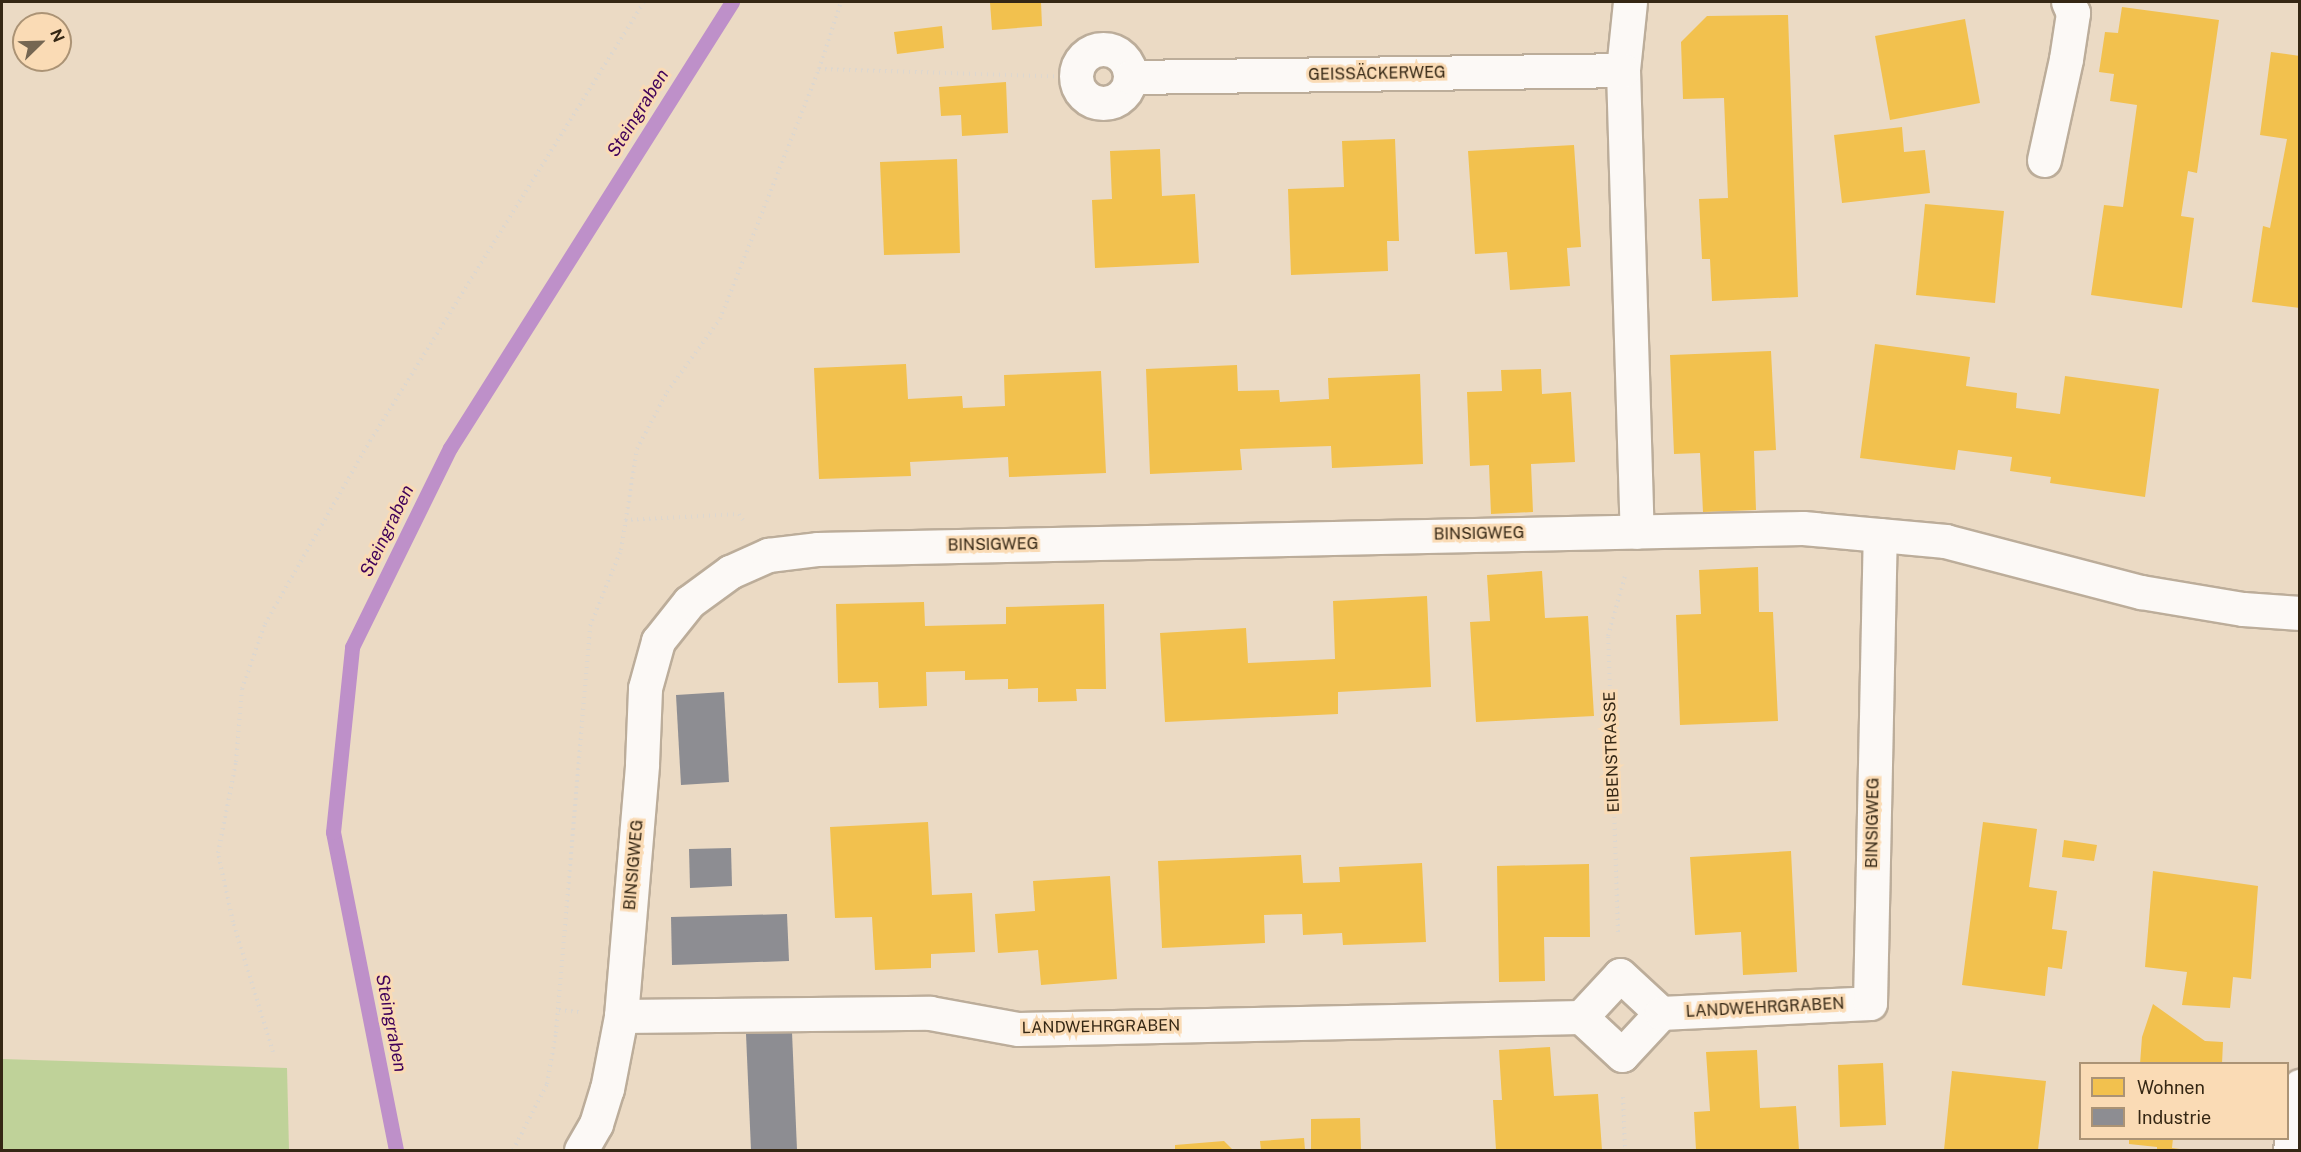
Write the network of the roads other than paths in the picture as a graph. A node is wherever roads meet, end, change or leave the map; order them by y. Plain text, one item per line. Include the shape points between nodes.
1 (1630, 2) edge
2 (2068, 2) edge
3 (1623, 70) junction
4 (1076, 77) road end
5 (2044, 160) dead end
6 (1637, 532) junction
7 (1880, 535) junction
8 (2300, 613) edge
9 (1870, 1003) joint
10 (1661, 1013) junction
11 (621, 1016) junction
12 (1581, 1017) junction
13 (2300, 1086) edge
14 (581, 1150) edge
15 (2290, 1150) edge

1 - 3 street
2 - 5 street via 2073,13
3 - 4 street, GEISSÄCKERWEG via 1130,77 1124,94 1108,103 1082,94
3 - 6 street
6 - 7 street, BINSIGWEG via 1803,528
6 - 11 street, BINSIGWEG via 817,549 768,555 730,572 689,602 658,640 645,688
7 - 8 street, BINSIGWEG via 1945,541 2141,592
7 - 9 street, BINSIGWEG
9 - 10 street, LANDWEHRGRABEN
10 - 12 street via 1620,975
10 - 12 street via 1622,1055
11 - 12 street, LANDWEHRGRABEN via 930,1014 1018,1029
11 - 14 street, BINSIGWEG via 607,1089 596,1124
13 - 15 street

